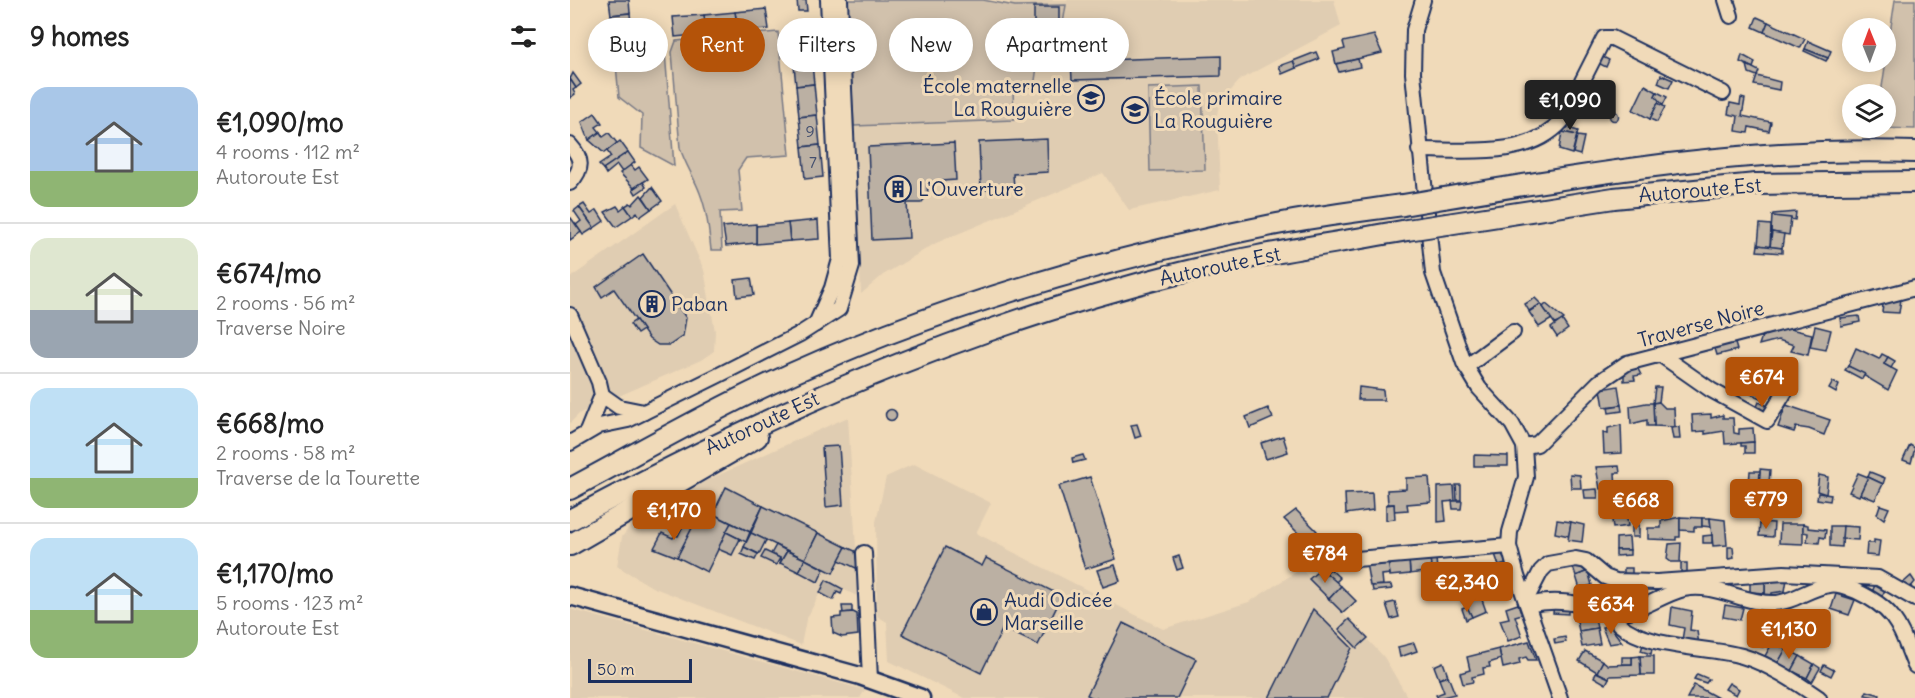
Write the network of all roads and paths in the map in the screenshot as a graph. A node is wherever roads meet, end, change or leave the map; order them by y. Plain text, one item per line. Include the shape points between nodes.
1 (828, 0) edge
2 (840, 0) edge
3 (1423, 0) edge
4 (1726, 0) edge
5 (1731, 16) dead end
6 (1723, 93) dead end
7 (570, 145) edge
8 (1419, 150) junction
9 (1915, 152) edge
10 (1915, 182) edge
11 (570, 183) edge
12 (1915, 288) edge
13 (570, 315) edge
14 (816, 324) junction
15 (1513, 332) dead end
16 (1661, 355) junction
17 (1466, 367) junction
18 (848, 384) junction
19 (1786, 390) dead end
20 (602, 395) junction
21 (644, 412) junction
22 (587, 432) junction
23 (570, 443) edge
24 (1524, 446) junction
25 (570, 489) edge
26 (570, 520) edge
27 (570, 545) edge
28 (1509, 546) junction
29 (864, 553) dead end
30 (1333, 561) dead end
31 (570, 596) edge
32 (1915, 599) edge
33 (1527, 603) junction
34 (1616, 613) junction
35 (1915, 666) edge
36 (870, 679) junction
37 (921, 698) edge
38 (1560, 698) edge
39 (1819, 698) edge

1 - 14 street via 840,260
2 - 14 street via 852,266 839,309
3 - 8 street via 1414,30
4 - 5 street
6 - 8 street via 1612,38 1604,38 1562,121 1552,133 1518,146
7 - 11 street via 581,166
8 - 17 street via 1433,273
9 - 25 highway, Autoroute Est, bridge via 1747,156 1609,170 1279,224 1158,250 1055,278 894,332 764,387
10 - 18 highway, Autoroute Est, bridge via 1756,184 1614,198 1407,230 1182,272 1083,299 920,354
12 - 16 street, Traverse Noire
13 - 20 street
14 - 21 street
15 - 17 street
16 - 19 street via 1711,390 1767,421
16 - 24 street, Traverse Noire via 1613,370 1538,444
17 - 24 street via 1479,388 1512,424
18 - 26 highway, Autoroute Est via 776,415
18 - 27 highway
20 - 21 street via 619,407
20 - 22 street
21 - 22 street
22 - 23 street
24 - 28 street via 1526,477
28 - 30 street
28 - 33 street
29 - 36 street
31 - 36 main road
32 - 33 street via 1878,578 1784,573 1616,581 1586,561 1576,559 1548,564
33 - 34 street via 1572,601
33 - 38 street
34 - 35 street via 1684,590 1717,591 1773,603 1830,584 1844,586 1878,601 1891,613
34 - 39 street via 1619,624 1635,634 1764,664
36 - 37 main road

